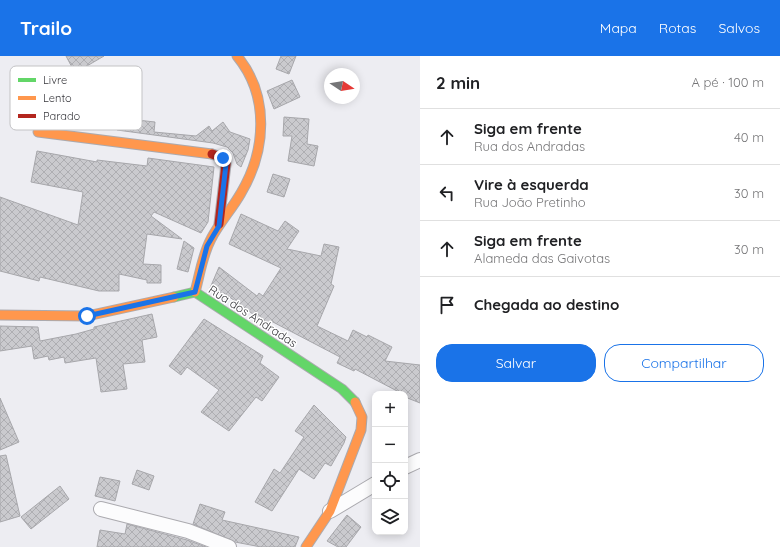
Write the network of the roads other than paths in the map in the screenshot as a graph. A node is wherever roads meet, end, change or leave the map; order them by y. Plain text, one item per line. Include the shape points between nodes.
1 (237, 56) edge
2 (38, 132) dead end
3 (219, 226) junction
4 (195, 292) junction
5 (0, 315) edge
6 (420, 460) edge
7 (408, 466) edge
8 (372, 486) edge
9 (101, 509) dead end
10 (330, 512) junction
11 (229, 547) edge
12 (306, 547) edge

1 - 3 street via 247,72 259,102 263,136 252,174
2 - 3 street via 212,154 223,158 226,164
3 - 4 street via 207,246
4 - 5 street, Rua dos Andradas via 87,316
4 - 10 street, Rua dos Andradas via 347,393 360,408 361,430
6 - 7 street
8 - 10 street
9 - 11 street via 188,531
10 - 12 street

